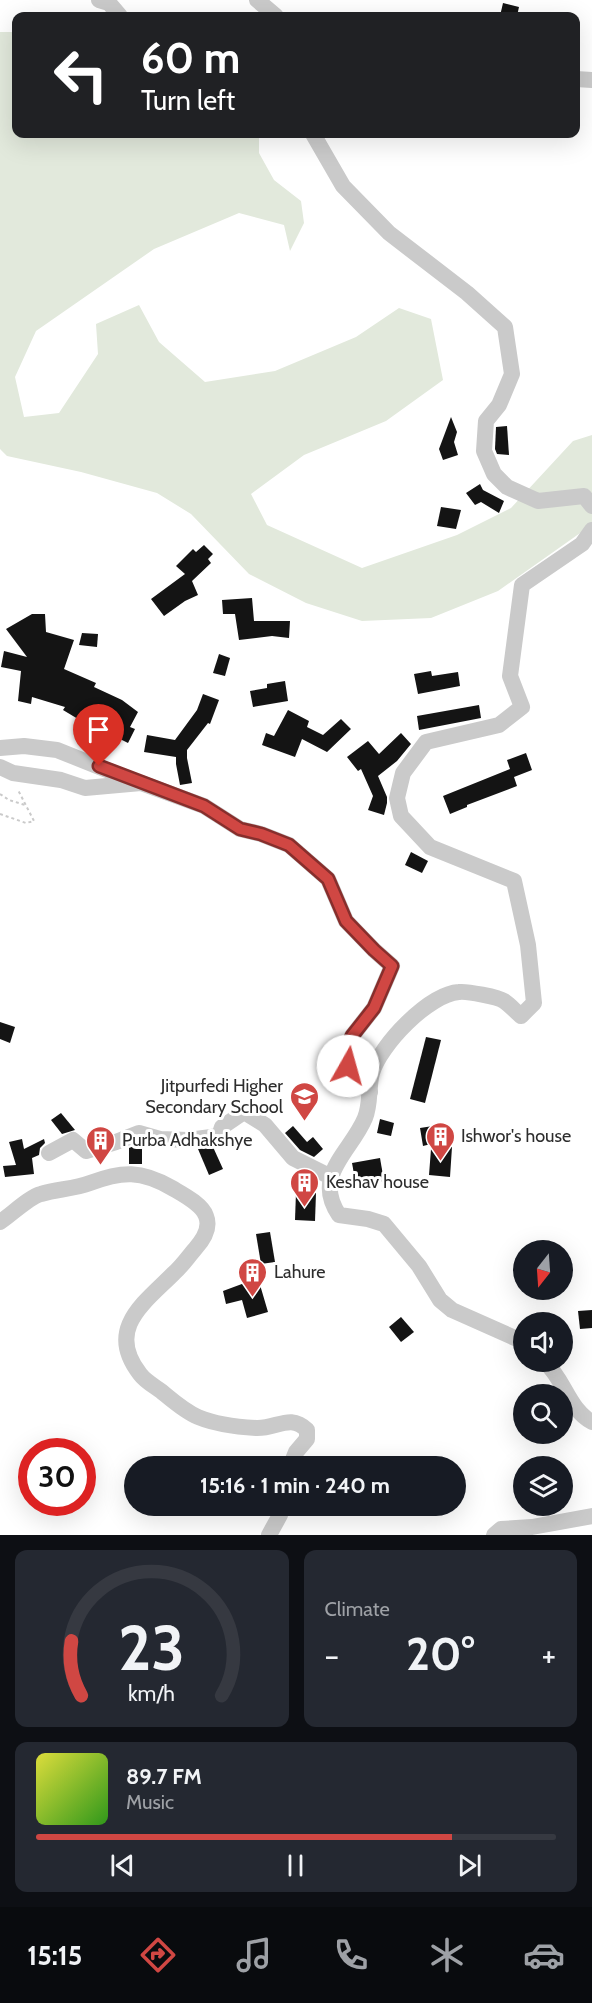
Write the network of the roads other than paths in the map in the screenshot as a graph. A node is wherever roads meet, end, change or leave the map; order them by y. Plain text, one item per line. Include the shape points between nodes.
1 (257, 0) edge
2 (106, 1) edge
3 (116, 12) edge
4 (271, 12) edge
5 (316, 138) edge
6 (592, 506) edge
7 (592, 530) edge
8 (0, 748) edge
9 (6, 770) edge
10 (141, 783) junction
11 (370, 1092) junction
12 (49, 1153) dead end
13 (331, 1177) junction
14 (0, 1222) edge
15 (513, 1337) edge
16 (553, 1372) edge
17 (592, 1422) edge
18 (294, 1456) edge
19 (279, 1516) edge
20 (592, 1516) edge
21 (269, 1535) edge
22 (494, 1535) edge

1 - 4 street
2 - 3 street
5 - 6 street via 343,186 389,233 505,327 512,374 499,405 486,421 484,451 494,474 507,487 538,501 584,496
7 - 11 street via 582,544 522,585 510,676 522,707 499,725 426,742 403,773 397,798 400,816 430,847 514,881 528,945 534,1003 521,1016 501,999 459,992 438,999 402,1027 381,1052
8 - 10 street via 57,750
9 - 10 street via 85,788
10 - 11 street via 204,806 240,829 289,845 328,879 346,921 392,966 374,1008 352,1036 346,1051 354,1080
11 - 13 street via 365,1119 339,1157
12 - 13 street via 73,1140 86,1151 139,1133 160,1139 219,1136 222,1127 244,1112 265,1125 293,1158
13 - 15 street via 330,1194 339,1215 384,1224 419,1266 440,1300 452,1310
14 - 18 street via 38,1194 81,1186 119,1173 153,1177 196,1204 206,1215 208,1226 203,1240 137,1310 125,1337 129,1358 141,1376 199,1417 258,1428 288,1421 300,1423 307,1430 307,1439
16 - 17 street via 584,1418
19 - 21 street
20 - 22 street via 501,1529

